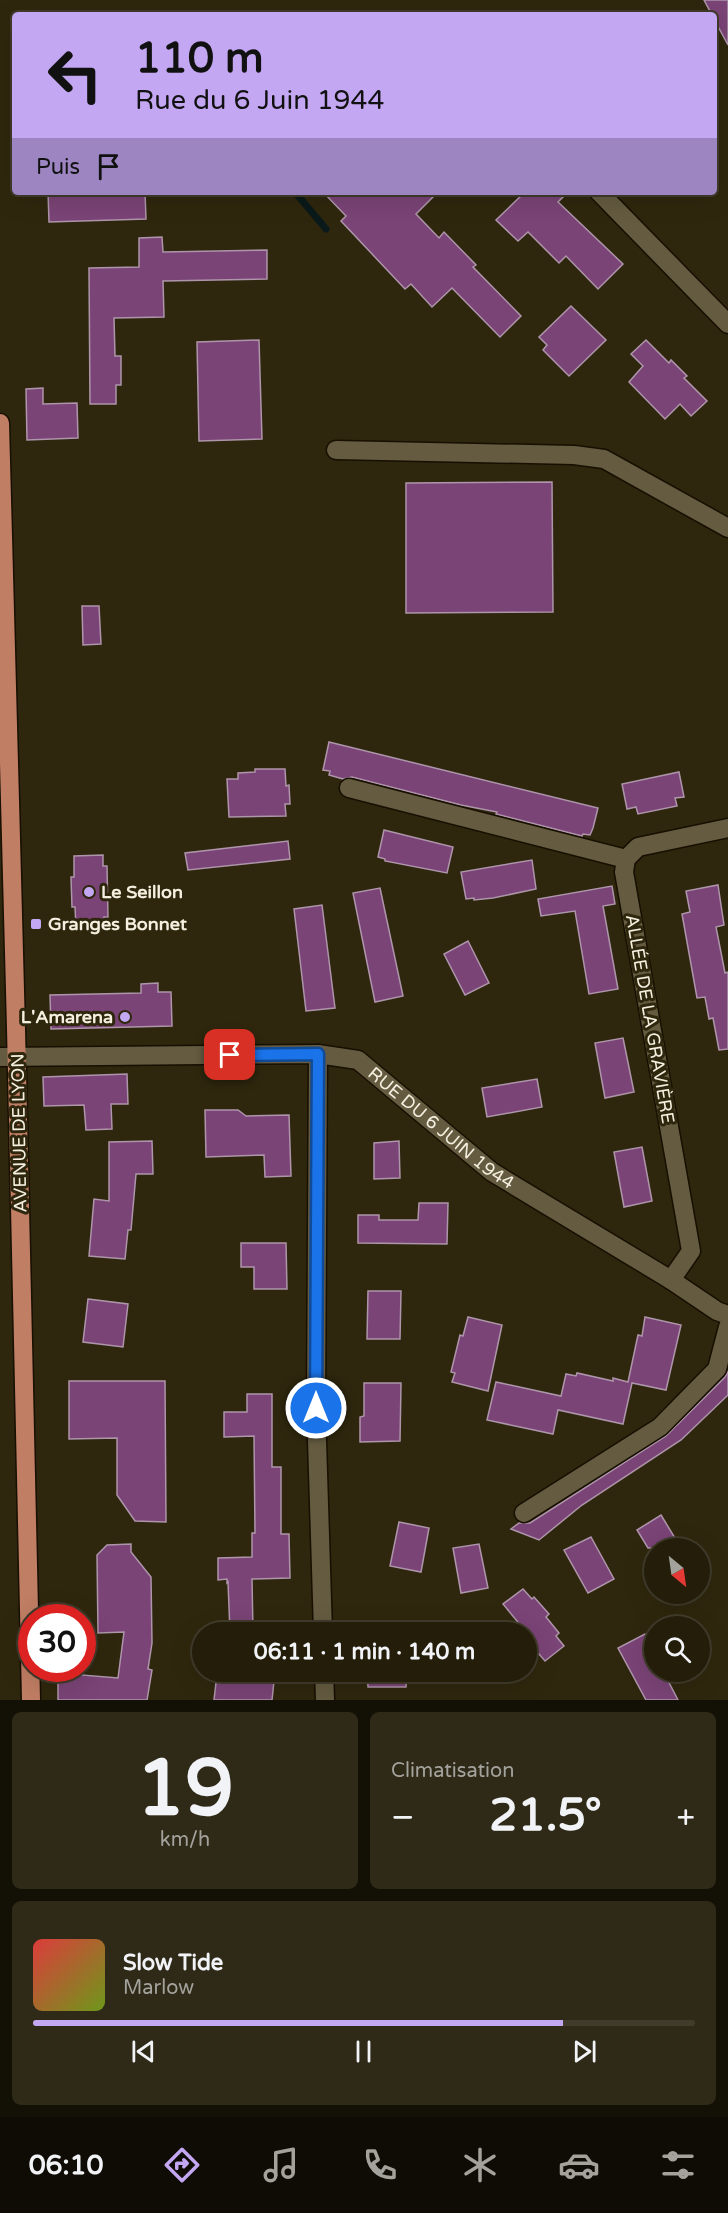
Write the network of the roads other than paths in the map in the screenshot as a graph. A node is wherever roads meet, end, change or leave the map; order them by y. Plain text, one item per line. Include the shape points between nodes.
1 (602, 195) edge
2 (728, 324) edge
3 (0, 423) edge
4 (336, 450) dead end
5 (728, 528) edge
6 (349, 788) dead end
7 (728, 828) edge
8 (626, 859) junction
9 (318, 1054) junction
10 (9, 1057) edge
11 (671, 1281) junction
12 (728, 1315) edge
13 (728, 1327) edge
14 (524, 1514) dead end
15 (323, 1622) edge
16 (324, 1682) edge
17 (32, 1700) edge
18 (325, 1700) edge

1 - 2 street
3 - 10 main road, AVENUE DE LYON
4 - 5 street via 604,459
6 - 8 street
7 - 8 street via 638,847
8 - 11 street, ALLÉE DE LA GRAVIÈRE via 624,872 691,1251
9 - 10 street, RUE DU 6 JUIN 1944
9 - 11 street, RUE DU 6 JUIN 1944 via 358,1060 492,1172
9 - 15 street via 316,1408
10 - 17 main road, AVENUE DE LYON
11 - 12 street, RUE DU 6 JUIN 1944
13 - 14 street via 717,1369 660,1427
16 - 18 street

